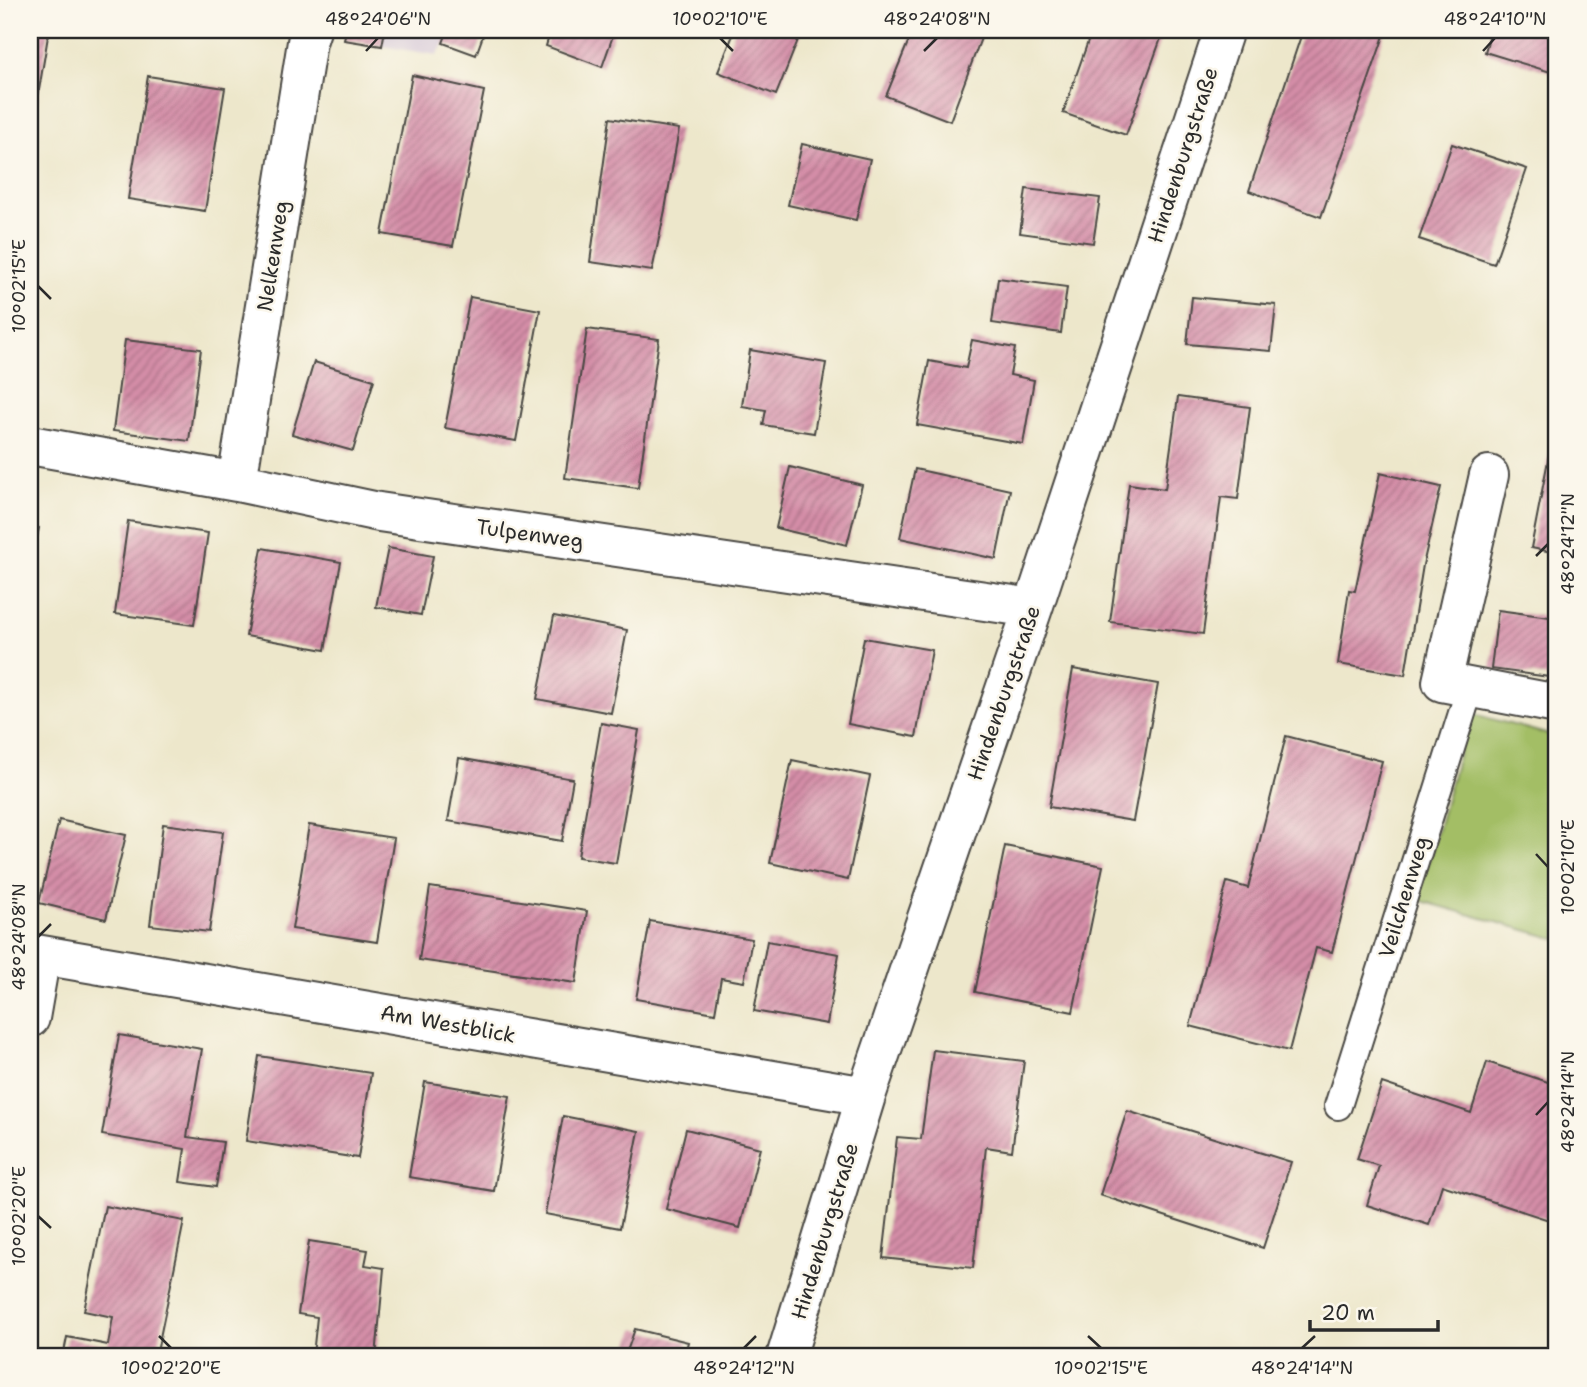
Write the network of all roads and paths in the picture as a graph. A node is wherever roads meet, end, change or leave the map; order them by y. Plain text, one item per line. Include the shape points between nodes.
1 (311, 30) edge
2 (1224, 30) edge
3 (30, 445) edge
4 (1489, 475) dead end
5 (237, 482) junction
6 (1033, 608) junction
7 (1470, 688) junction
8 (1557, 704) edge
9 (36, 954) edge
10 (30, 1018) edge
11 (866, 1096) junction
12 (1338, 1106) dead end
13 (786, 1357) edge

1 - 5 street, Nelkenweg
2 - 6 street, Hindenburgstraße
3 - 5 street, Tulpenweg
4 - 7 street via 1442,682
5 - 6 street, Tulpenweg via 379,512
6 - 11 street, Hindenburgstraße
7 - 8 street
7 - 12 lane, Veilchenweg
9 - 10 street
9 - 11 street, Am Westblick
11 - 13 street, Hindenburgstraße

